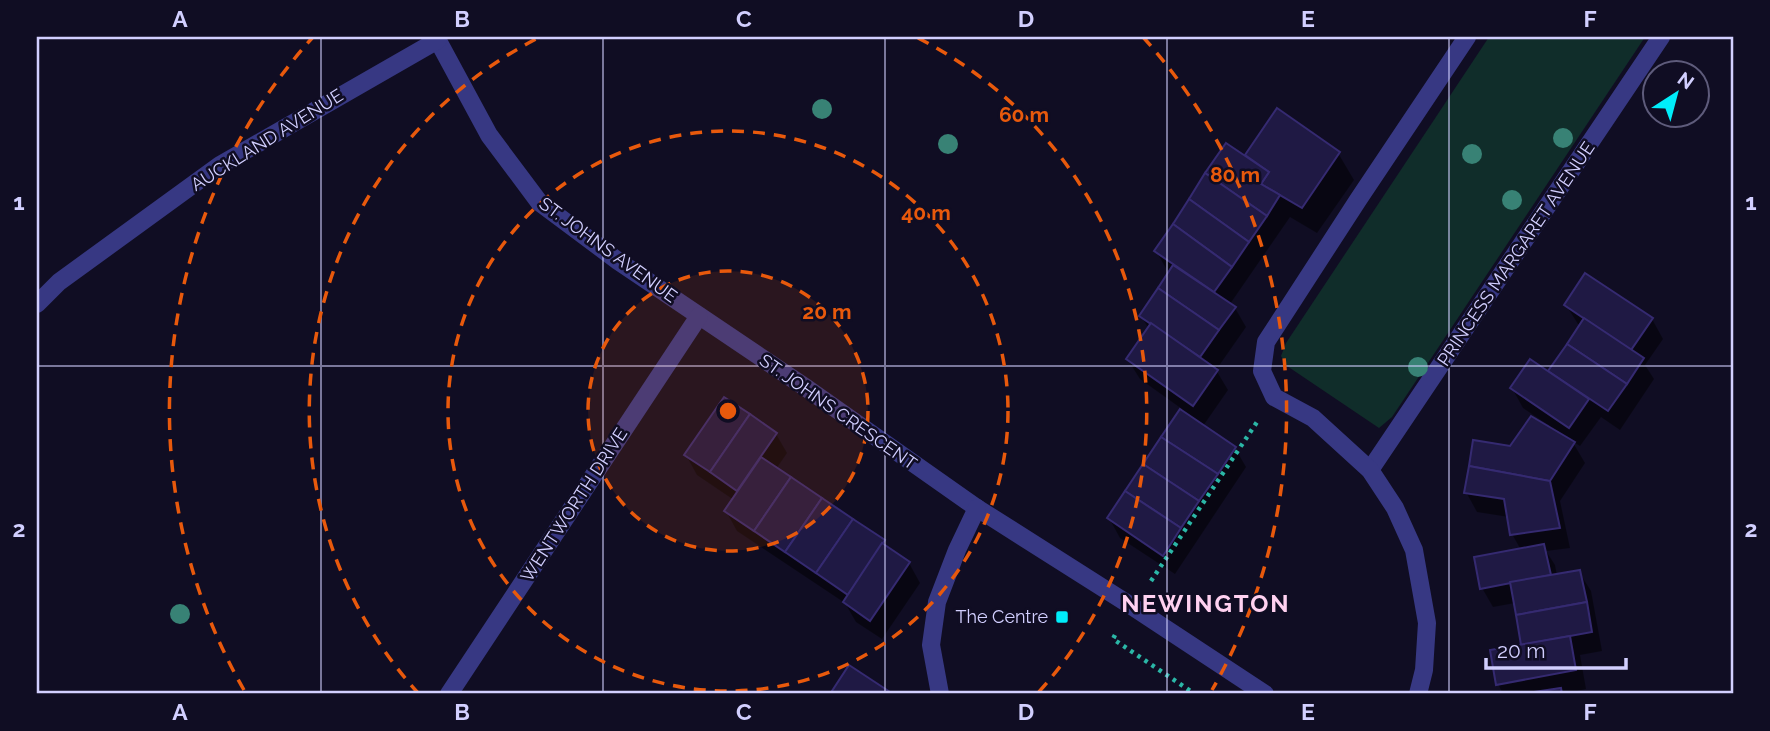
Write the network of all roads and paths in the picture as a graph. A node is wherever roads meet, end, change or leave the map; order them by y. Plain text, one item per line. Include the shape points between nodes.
1 (1467, 37) edge
2 (1661, 37) edge
3 (437, 38) edge
4 (37, 304) edge
5 (699, 316) junction
6 (1274, 397) junction
7 (1370, 470) junction
8 (977, 508) junction
9 (1133, 607) junction
10 (449, 694) edge
11 (940, 694) edge
12 (1195, 694) edge
13 (1265, 694) edge
14 (1418, 694) edge

1 - 6 street via 1266,342 1262,371
2 - 7 street, PRINCESS MARGARET AVENUE
3 - 4 street, AUCKLAND AVENUE via 220,165 59,282
3 - 5 street, ST. JOHNS AVENUE via 488,135 539,202
5 - 8 street, ST. JOHNS CRESCENT
5 - 10 street, WENTWORTH DRIVE
6 - 7 street via 1313,418
6 - 9 path
7 - 14 street via 1395,508 1414,550 1427,623
8 - 9 street, ST. JOHNS CRESCENT
8 - 11 street via 937,602 931,645
9 - 12 path via 1112,639
9 - 13 street, ST. JOHNS CRESCENT

